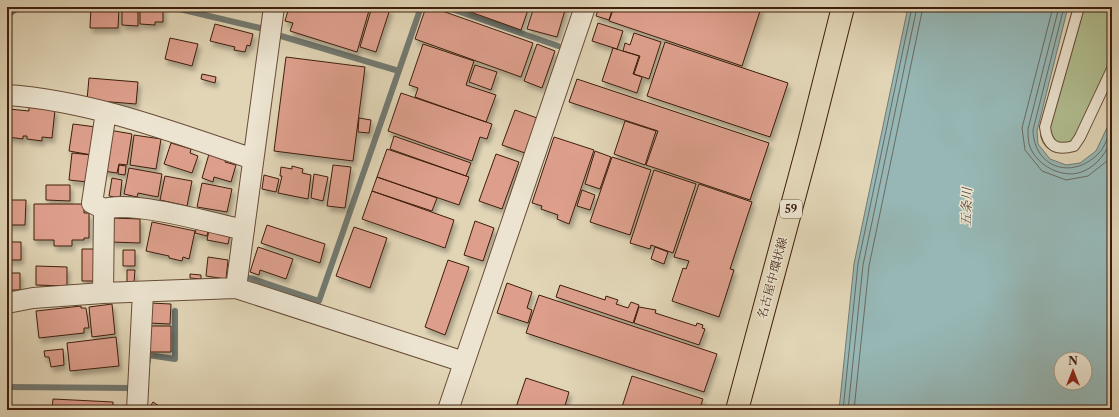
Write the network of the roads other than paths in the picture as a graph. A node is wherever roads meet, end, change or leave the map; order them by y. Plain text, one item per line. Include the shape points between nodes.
1 (274, 7) edge
2 (585, 7) edge
3 (843, 7) edge
4 (1079, 7) edge
5 (1112, 68) edge
6 (7, 95) edge
7 (106, 112) junction
8 (253, 159) junction
9 (104, 209) junction
10 (244, 230) junction
11 (236, 288) junction
12 (143, 292) junction
13 (104, 293) junction
14 (7, 303) edge
15 (464, 362) junction
16 (137, 410) edge
17 (448, 410) edge
18 (737, 410) edge

1 - 8 street
2 - 15 street
3 - 18 main road, 名古屋中環状線 / 59
4 - 5 lane via 1045,127 1046,138 1051,144 1058,148 1074,146
6 - 7 street via 42,97
7 - 8 street via 145,122
7 - 9 street via 92,203
8 - 10 street
9 - 10 street via 111,206 138,208
9 - 13 street
10 - 11 street
11 - 12 street
11 - 15 street
12 - 13 street
12 - 16 street
13 - 14 street via 33,298
15 - 17 street

